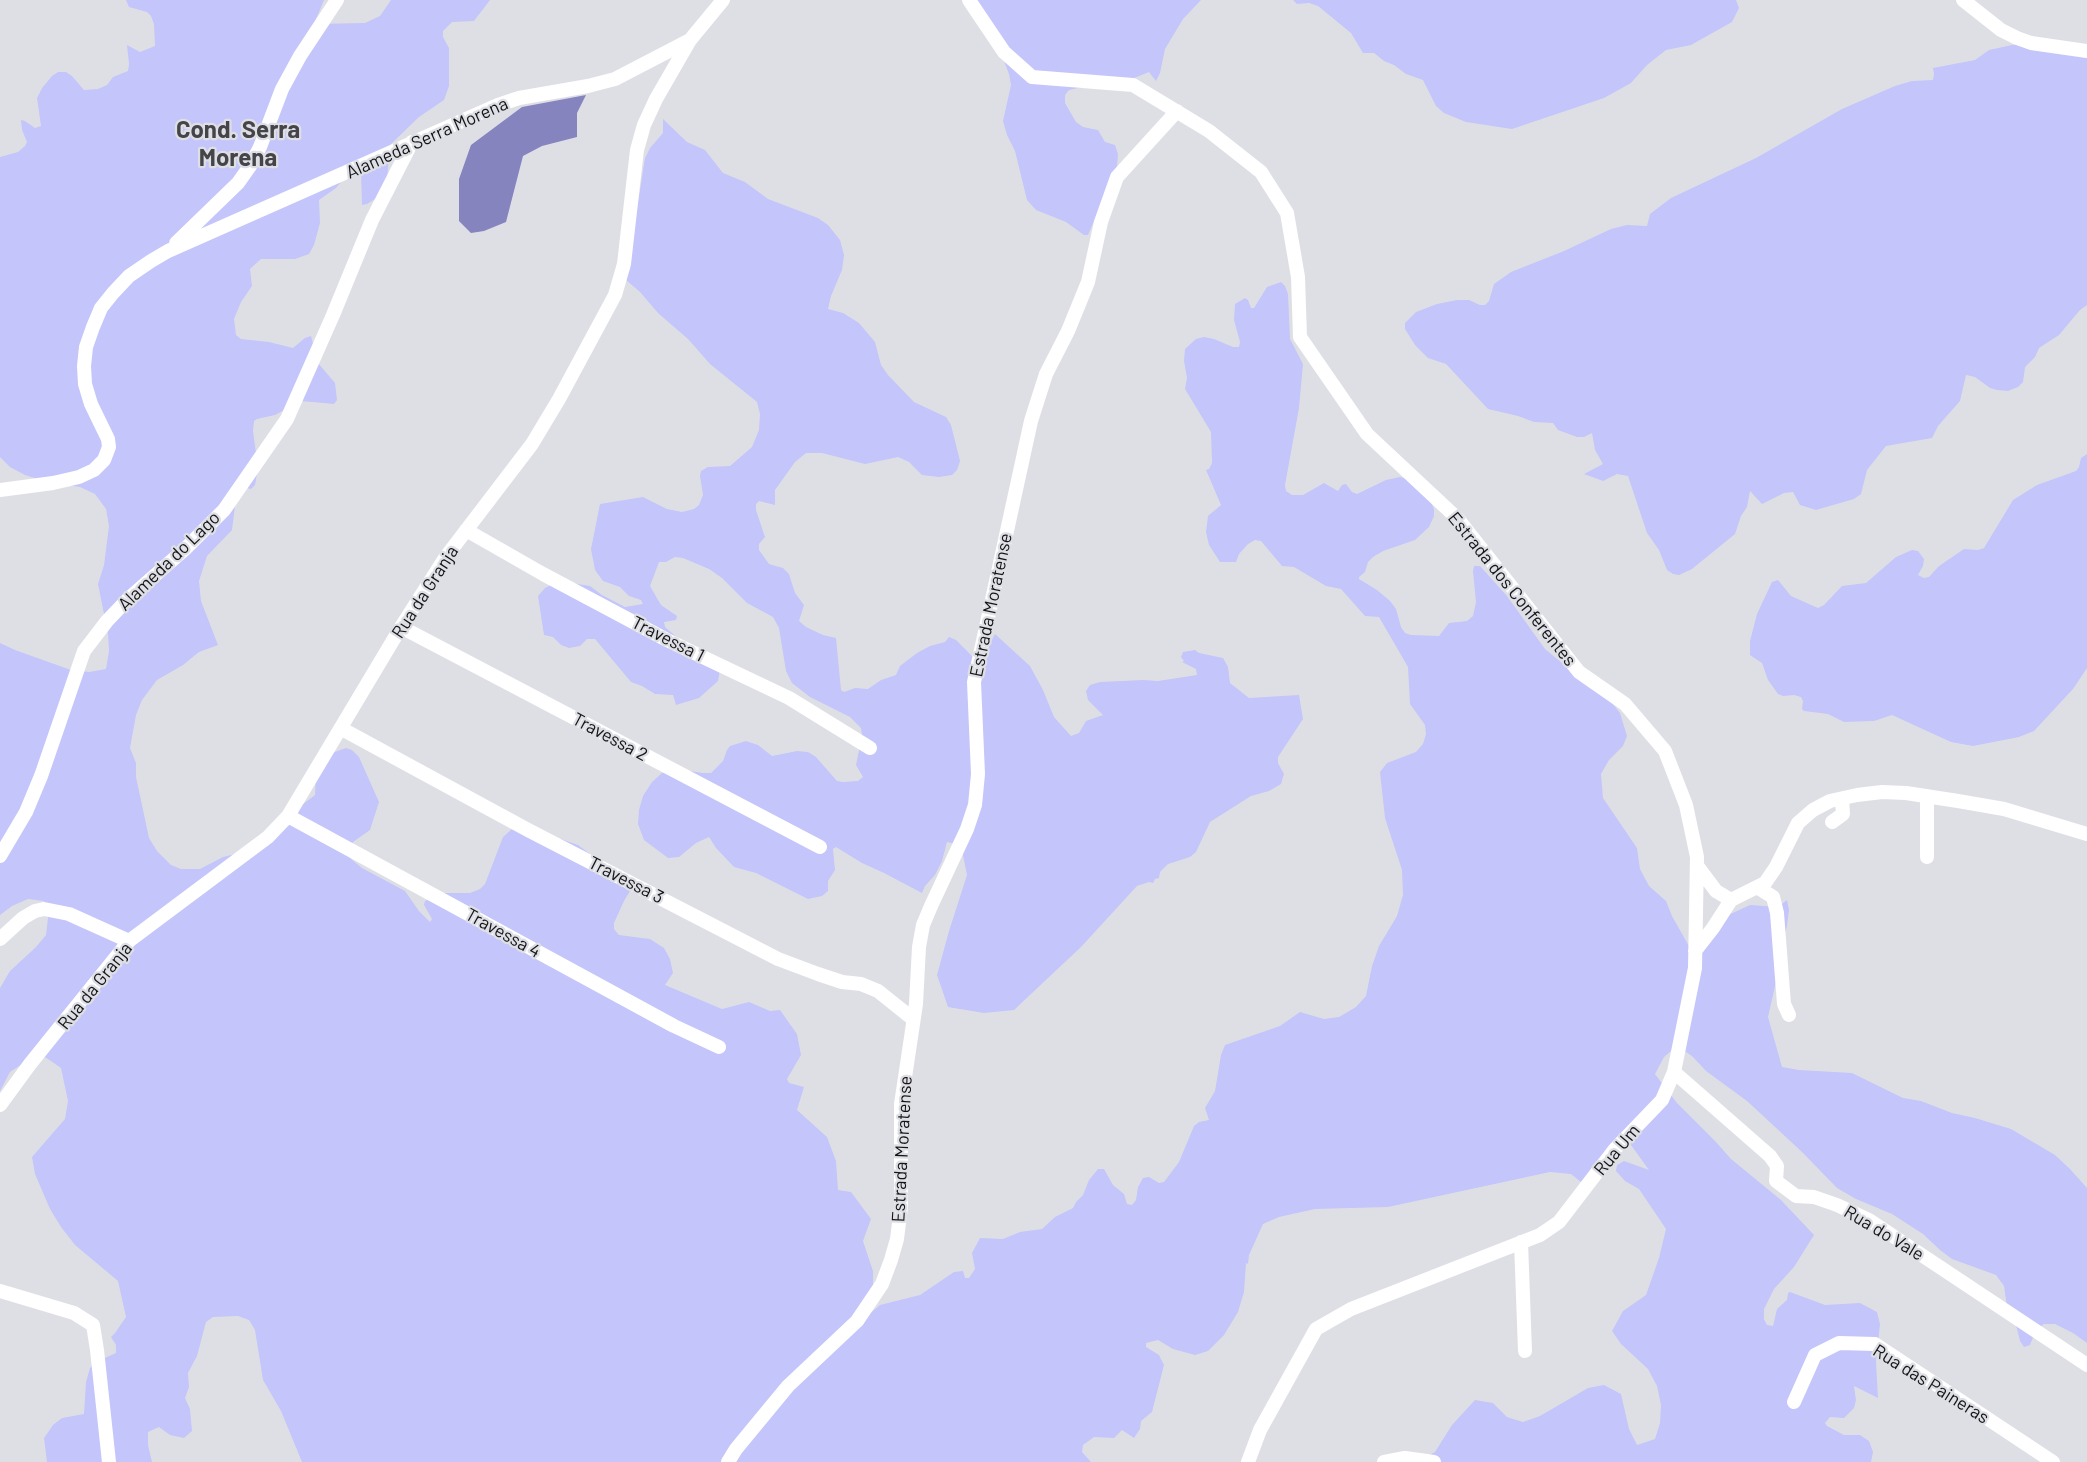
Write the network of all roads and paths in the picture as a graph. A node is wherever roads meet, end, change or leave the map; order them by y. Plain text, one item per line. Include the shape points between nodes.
1 (337, 0) edge
2 (723, 0) edge
3 (969, 0) edge
4 (1963, 0) edge
5 (690, 40) junction
6 (2087, 51) edge
7 (1177, 111) junction
8 (412, 142) junction
9 (168, 251) junction
10 (0, 490) edge
11 (466, 530) junction
12 (401, 627) junction
13 (342, 729) junction
14 (870, 748) dead end
15 (1927, 796) junction
16 (1842, 799) junction
17 (288, 816) junction
18 (1832, 822) dead end
19 (2087, 834) edge
20 (820, 847) dead end
21 (0, 856) edge
22 (1927, 857) dead end
23 (1698, 867) junction
24 (1757, 887) junction
25 (1731, 900) junction
26 (0, 939) edge
27 (129, 941) junction
28 (1695, 951) junction
29 (1695, 968) joint
30 (1789, 1015) dead end
31 (914, 1019) junction
32 (719, 1047) dead end
33 (1674, 1072) junction
34 (0, 1105) edge
35 (1521, 1242) junction
36 (0, 1291) edge
37 (1525, 1351) dead end
38 (2087, 1365) edge
39 (1794, 1401) dead end
40 (109, 1462) edge
41 (728, 1462) edge
42 (1248, 1462) edge
43 (1384, 1462) edge
44 (1434, 1462) edge
45 (2053, 1462) edge

1 - 9 street via 282,88 250,166 238,183
2 - 5 street, Rua da Granja
3 - 7 street, Estrada dos Conferentes via 1004,52 1032,77 1133,85
4 - 6 street via 2017,38
5 - 8 street, Alameda Serra Morena via 615,79 519,98
5 - 11 street, Rua da Granja via 644,125 637,150 624,264 615,295 532,444
7 - 23 street, Estrada dos Conferentes via 1261,171 1287,213 1298,277 1300,337 1367,434 1458,519 1579,672 1625,704 1665,751 1686,805
7 - 31 street, Estrada Moratense via 1117,177 1101,222 1088,282 1046,374 1032,421 974,682 978,774 975,805 923,925
8 - 9 street, Alameda Serra Morena
8 - 21 street, Alameda do Lago via 372,220 287,419 224,510 107,621 84,651 41,776 26,812
9 - 10 street via 129,276 113,292 101,308 86,347 85,384 108,439 104,460 79,477
11 - 12 street, Rua da Granja
11 - 14 street, Travessa 1 via 667,640 789,698
12 - 13 street, Rua da Granja
12 - 20 street, Travessa 2
13 - 17 street, Rua da Granja
13 - 31 street, Travessa 3 via 778,959 878,991
15 - 16 street via 1882,792
15 - 19 street via 2004,809
15 - 22 street
16 - 18 street via 1843,814
16 - 24 street via 1813,810 1798,823 1776,867 1765,883
17 - 27 street, Rua da Granja via 268,837
17 - 32 street, Travessa 4
23 - 25 street via 1716,891
23 - 28 street, Estrada dos Conferentes
24 - 25 street
24 - 30 street via 1773,897 1784,1004
25 - 28 street
26 - 27 street via 23,918 44,909 69,914
27 - 34 street, Rua da Granja
28 - 29 street, Estrada dos Conferentes
29 - 33 street, Rua Um
31 - 41 street, Estrada Moratense via 901,1104 900,1218 882,1284 857,1321 788,1386
33 - 35 street, Rua Um via 1662,1100 1615,1149 1559,1222
33 - 38 street, Rua do Vale via 1770,1155 1777,1166 1776,1181 1796,1196 1837,1204 1869,1220
35 - 37 street
35 - 42 street, Rua Um via 1352,1309 1316,1329 1260,1430
36 - 40 street via 74,1313 93,1325
39 - 45 street, Rua das Paineras via 1815,1355 1839,1344 1875,1344
43 - 44 street via 1405,1458

